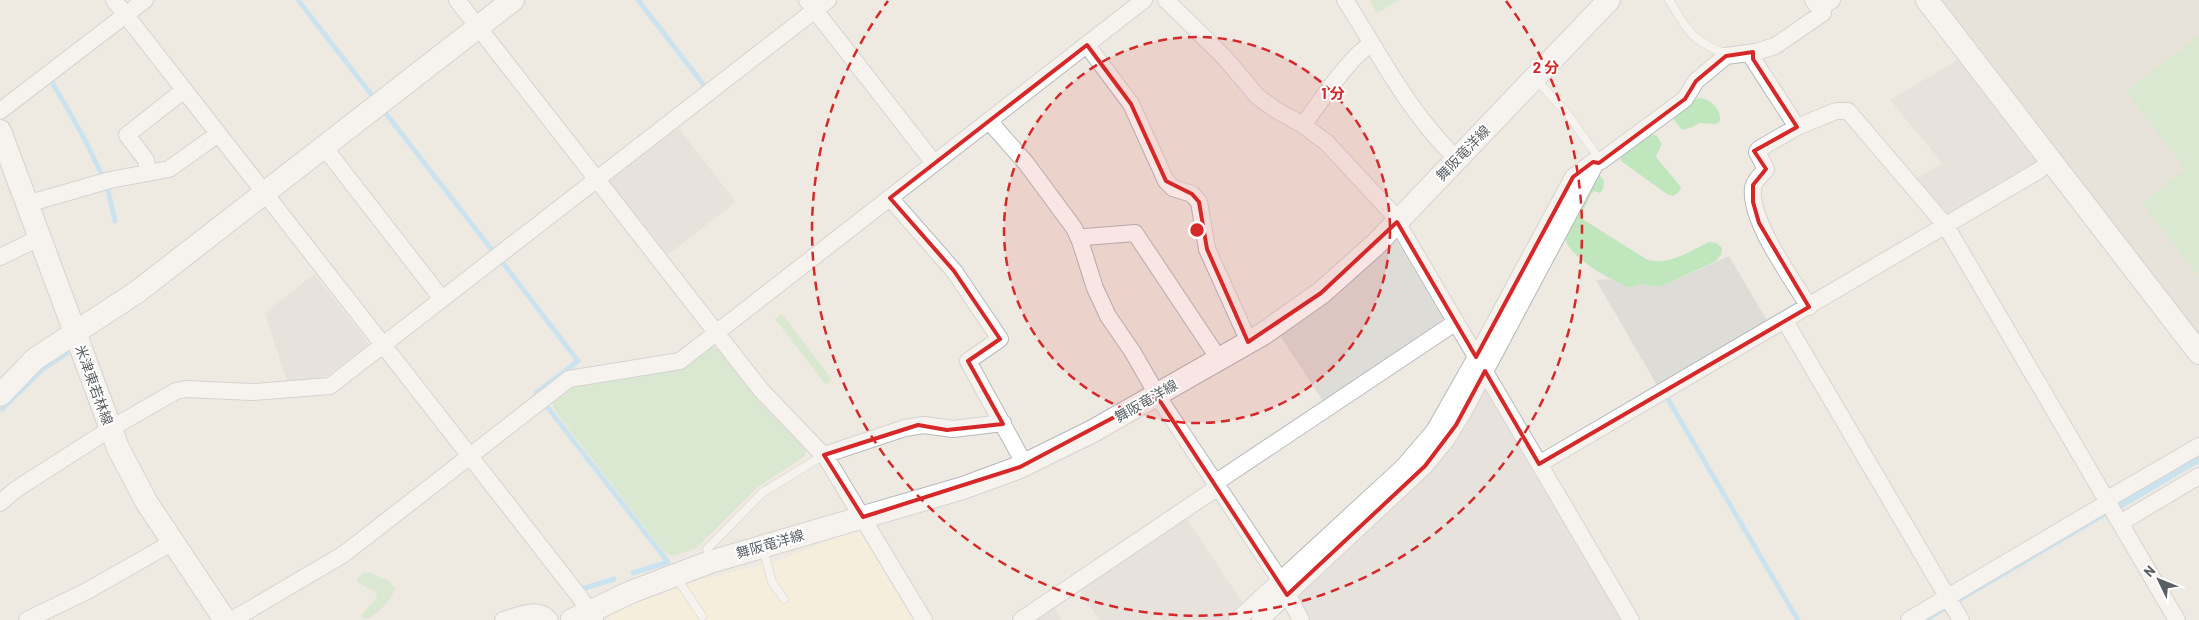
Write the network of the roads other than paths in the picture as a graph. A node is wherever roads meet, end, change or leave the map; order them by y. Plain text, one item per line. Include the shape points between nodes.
1 (114, 0) edge
2 (145, 0) edge
3 (457, 0) edge
4 (513, 0) edge
5 (828, 0) edge
6 (1144, 0) edge
7 (1166, 0) edge
8 (1345, 0) edge
9 (1609, 0) edge
10 (1669, 0) edge
11 (1927, 0) edge
12 (1822, 3) edge
13 (811, 5) edge
14 (126, 15) junction
15 (478, 27) junction
16 (1371, 44) junction
17 (1087, 45) junction
18 (1753, 52) junction
19 (1726, 56) junction
20 (1535, 78) junction
21 (184, 90) junction
22 (0, 111) edge
23 (989, 121) junction
24 (1303, 125) junction
25 (1797, 127) junction
26 (0, 131) edge
27 (218, 134) junction
28 (324, 147) junction
29 (1457, 160) junction
30 (2051, 161) junction
31 (1598, 162) junction
32 (934, 163) junction
33 (148, 173) junction
34 (597, 180) junction
35 (265, 193) junction
36 (890, 198) junction
37 (27, 204) junction
38 (1397, 222) junction
39 (1946, 226) junction
40 (39, 238) junction
41 (1079, 239) junction
42 (0, 257) edge
43 (442, 300) junction
44 (1808, 307) junction
45 (1785, 321) junction
46 (1456, 322) junction
47 (716, 332) junction
48 (75, 334) junction
49 (1249, 342) junction
50 (383, 345) junction
51 (2199, 353) edge
52 (1476, 356) junction
53 (1219, 359) junction
54 (1485, 371) junction
55 (1157, 394) junction
56 (0, 395) edge
57 (1003, 423) junction
58 (110, 429) junction
59 (2199, 446) edge
60 (824, 455) junction
61 (470, 456) junction
62 (1539, 464) junction
63 (1025, 465) junction
64 (2199, 476) edge
65 (1216, 485) junction
66 (0, 503) edge
67 (2113, 511) junction
68 (863, 517) junction
69 (173, 542) junction
70 (762, 547) junction
71 (710, 562) junction
72 (677, 574) junction
73 (1283, 588) junction
74 (784, 599) dead end
75 (1953, 606) edge
76 (702, 616) dead end
77 (585, 617) edge
78 (27, 620) edge
79 (225, 620) edge
80 (232, 620) edge
81 (503, 620) edge
82 (550, 620) edge
83 (924, 620) edge
84 (1021, 620) edge
85 (1237, 620) edge
86 (1260, 620) edge
87 (1302, 620) edge
88 (1631, 620) edge
89 (1909, 620) edge
90 (2178, 620) edge

1 - 14 street
2 - 14 street
3 - 15 street
4 - 15 main road
5 - 13 street
6 - 17 street
7 - 24 street via 1224,57 1262,101
8 - 16 street
9 - 20 main road, 舞阪竜洋線
10 - 19 lane via 1694,38
11 - 30 main road
12 - 18 street via 1823,13 1784,41
13 - 32 street
13 - 34 street
14 - 21 street
14 - 22 street
15 - 28 main road
15 - 34 street
16 - 24 street via 1339,77
16 - 29 street via 1415,113
17 - 23 street
17 - 49 street via 1131,104 1166,181 1174,188 1192,194 1199,202 1210,257
18 - 19 street
18 - 25 street via 1753,59
19 - 31 street via 1696,81 1685,98
20 - 29 main road, 舞阪竜洋線
20 - 31 lane via 1569,116
21 - 27 street
21 - 33 street via 127,135 146,160
23 - 32 street
23 - 41 street via 1035,174
24 - 38 street via 1336,151
25 - 39 street via 1836,111 1848,111
25 - 44 street via 1757,152 1766,169 1754,185 1753,202 1759,223
26 - 37 main road, 米津東若林線
27 - 33 street via 169,169
27 - 35 street
28 - 35 main road
28 - 43 street
29 - 38 main road, 舞阪竜洋線
30 - 39 street
30 - 51 main road
31 - 52 street via 1593,162 1573,177
31 - 54 street
32 - 36 street
33 - 37 street via 110,180
34 - 43 street
34 - 47 street
35 - 48 main road via 132,296
35 - 50 street
36 - 47 street
36 - 57 street via 954,271 1000,339 968,361
37 - 40 main road, 米津東若林線
38 - 46 street
38 - 49 main road, 舞阪竜洋線 via 1358,262 1321,293
39 - 44 street
39 - 67 street
40 - 42 street
40 - 48 main road, 米津東若林線
41 - 53 street via 1136,233
41 - 55 street via 1103,307
43 - 50 street
44 - 45 street
45 - 62 street
45 - 75 street
46 - 52 street
46 - 65 street
47 - 60 street via 771,402
47 - 61 street via 680,361 570,379
48 - 56 main road via 35,359
48 - 58 main road, 米津東若林線
49 - 53 main road, 舞阪竜洋線
50 - 58 street via 330,386 253,392 181,389
50 - 61 street
52 - 54 street
52 - 73 street via 1443,417 1419,449
53 - 55 main road, 舞阪竜洋線
54 - 62 street
54 - 73 street via 1456,426 1425,466
55 - 63 main road, 舞阪竜洋線 via 1076,441
55 - 65 street
57 - 60 street via 953,430 918,425
57 - 63 street
58 - 66 street
58 - 69 main road, 米津東若林線 via 137,485
59 - 67 street
60 - 68 street
60 - 71 lane via 763,492 706,549
61 - 77 street
61 - 80 street via 344,554
62 - 88 street
63 - 68 main road, 舞阪竜洋線 via 963,488
64 - 67 street
65 - 73 street
65 - 84 street
67 - 75 street
67 - 90 street
68 - 70 main road, 舞阪竜洋線
68 - 83 street
69 - 78 street via 88,591
69 - 79 main road, 米津東若林線
70 - 71 main road, 舞阪竜洋線
70 - 74 lane via 772,582
71 - 72 main road, 舞阪竜洋線
72 - 76 lane
72 - 77 main road, 舞阪竜洋線
73 - 85 street
73 - 86 street
73 - 87 street
75 - 89 street
81 - 82 street via 533,612 545,614

